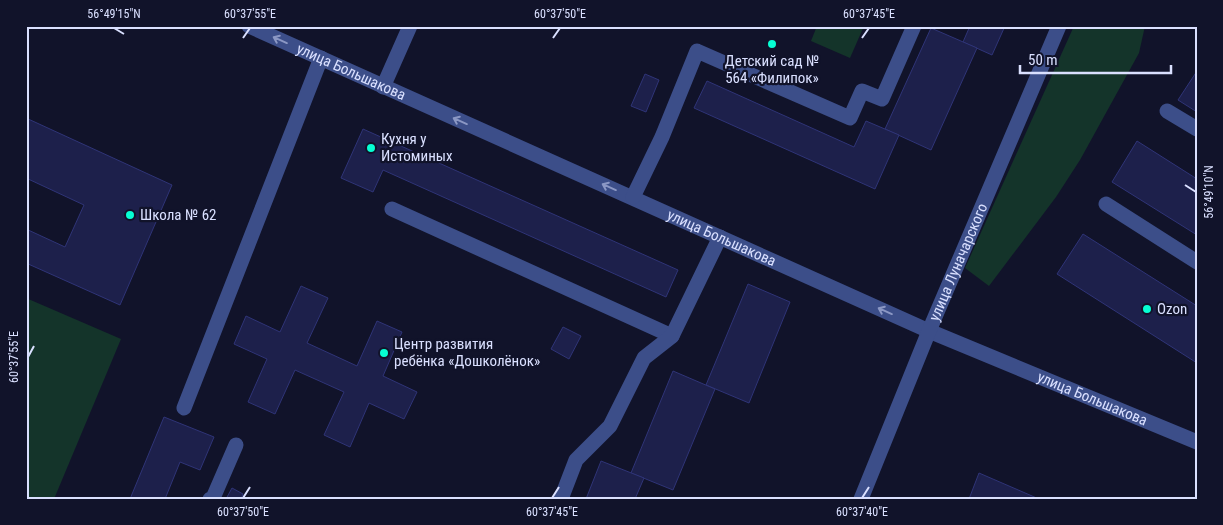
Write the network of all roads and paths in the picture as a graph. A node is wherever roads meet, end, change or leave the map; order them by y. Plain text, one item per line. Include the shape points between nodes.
1 (249, 26) edge
2 (410, 26) edge
3 (914, 26) edge
4 (1059, 26) edge
5 (320, 58) junction
6 (382, 87) junction
7 (1167, 111) dead end
8 (1197, 130) edge
9 (633, 197) junction
10 (1106, 204) dead end
11 (392, 209) dead end
12 (720, 237) junction
13 (1197, 262) edge
14 (929, 331) junction
15 (672, 336) junction
16 (184, 408) dead end
17 (1197, 442) edge
18 (236, 445) dead end
19 (210, 499) edge
20 (560, 499) edge
21 (861, 499) edge

5 -> 1 street, улица Большакова
2 - 6 street
3 - 9 street via 882,99 862,91 850,118 697,51
4 - 14 street, улица Луначарского
5 - 6 street, улица Большакова
5 - 16 street
9 -> 6 street, улица Большакова
7 - 8 street
9 - 12 street, улица Большакова
10 - 13 street
11 - 15 street
14 -> 12 street, улица Большакова
12 - 15 street
14 - 17 street, улица Большакова
14 - 21 street, улица Луначарского
15 - 20 street via 644,358 610,426 576,460
18 - 19 street

